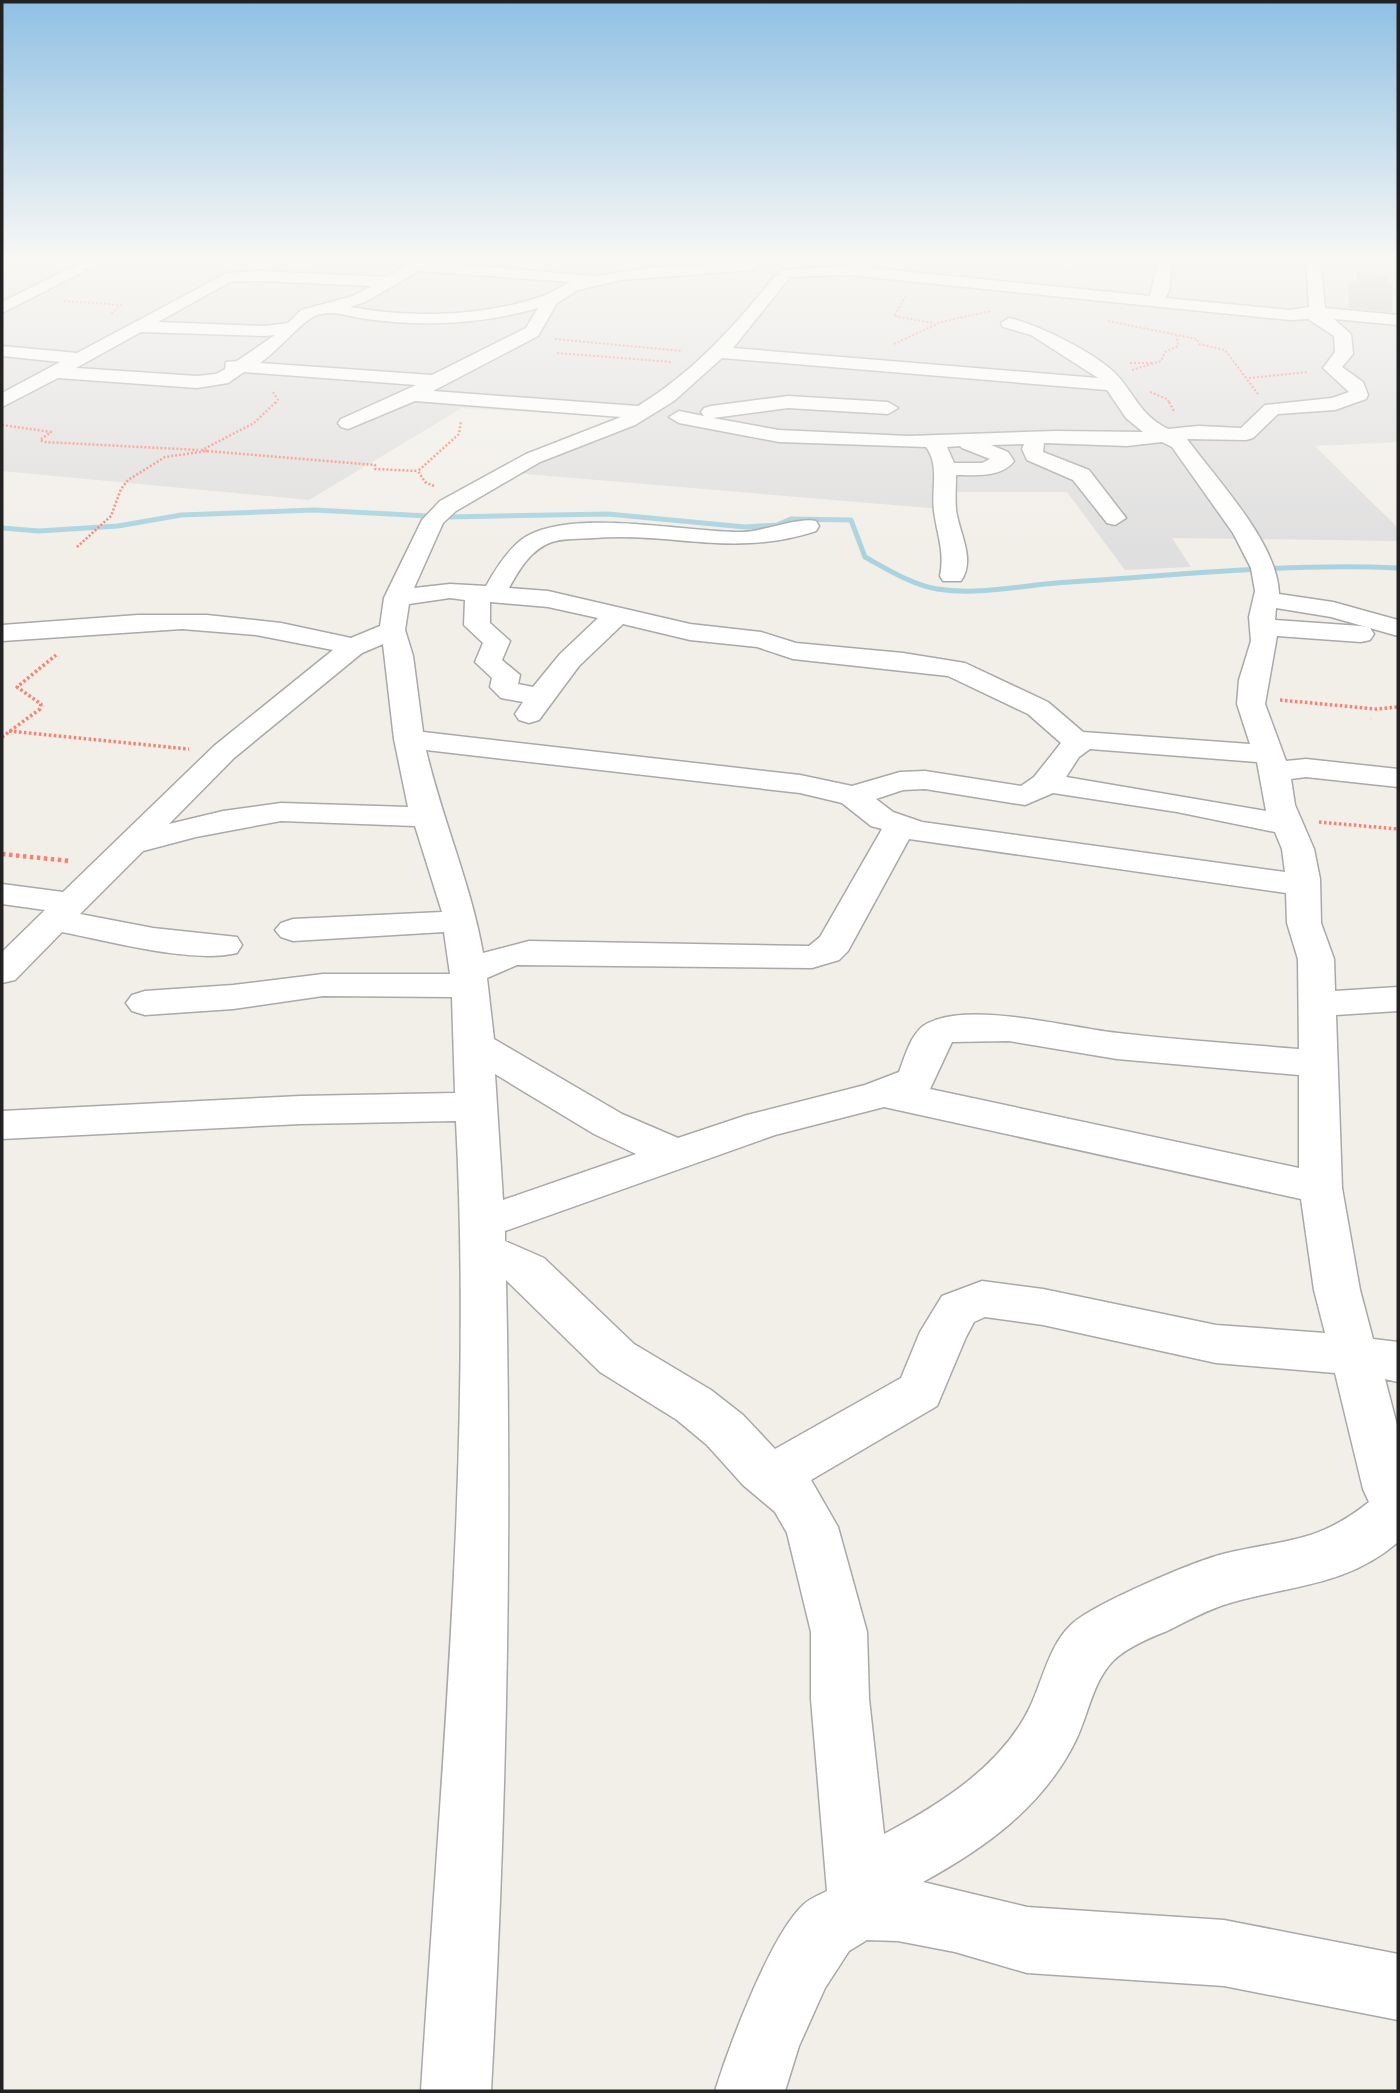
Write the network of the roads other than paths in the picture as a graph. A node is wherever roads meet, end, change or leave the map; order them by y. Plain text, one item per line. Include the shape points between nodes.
1 (41, 355) edge
2 (83, 355) edge
3 (262, 355) edge
4 (491, 355) edge
5 (715, 355) edge
6 (756, 355) edge
7 (1073, 355) edge
8 (1343, 355) edge
9 (973, 356) dead end
10 (76, 358) junction
11 (892, 365) junction
12 (246, 367) junction
13 (960, 370) junction
14 (56, 372) junction
15 (1111, 380) junction
16 (497, 382) dead end
17 (437, 386) junction
18 (682, 386) junction
19 (644, 387) dead end
20 (2, 401) edge
21 (888, 408) junction
22 (645, 412) junction
23 (680, 417) junction
24 (348, 423) dead end
25 (1169, 438) junction
26 (1037, 439) junction
27 (961, 441) junction
28 (934, 442) junction
29 (945, 469) junction
30 (1115, 517) dead end
31 (808, 526) dead end
32 (953, 576) dead end
33 (486, 593) junction
34 (1265, 613) junction
35 (619, 615) junction
36 (381, 625) junction
37 (1398, 628) edge
38 (2, 633) edge
39 (1398, 636) edge
40 (410, 739) junction
41 (1077, 743) junction
42 (1271, 763) junction
43 (1398, 778) edge
44 (1048, 783) junction
45 (853, 796) junction
46 (427, 816) junction
47 (1285, 822) junction
48 (900, 827) junction
49 (117, 856) junction
50 (1303, 885) junction
51 (2, 894) edge
52 (62, 911) junction
53 (461, 921) junction
54 (293, 930) dead end
55 (224, 945) dead end
56 (2, 972) edge
57 (469, 979) junction
58 (1398, 999) edge
59 (145, 1003) dead end
60 (1317, 1005) junction
61 (475, 1045) junction
62 (1319, 1064) junction
63 (887, 1094) junction
64 (475, 1107) junction
65 (2, 1125) edge
66 (674, 1154) junction
67 (1321, 1188) junction
68 (483, 1236) junction
69 (1353, 1355) junction
70 (1398, 1362) edge
71 (771, 1477) junction
72 (1398, 1509) edge
73 (859, 1895) junction
74 (1398, 1987) edge
75 (456, 2091) edge
76 (750, 2091) edge

1 - 10 street
2 - 10 street
3 - 12 street
4 - 17 street
5 - 18 street
6 - 11 street
7 - 15 street
8 - 25 street via 1331,365 1356,386 1359,395 1335,404 1272,409 1246,434 1198,432
9 - 13 street
10 - 14 street
11 - 13 street
11 - 21 street
12 - 14 street via 198,368 176,380
12 - 17 street
13 - 15 street
14 - 20 street
15 - 25 street via 1133,414
16 - 17 street
17 - 22 street
17 - 24 street
18 - 19 street
18 - 22 street
21 - 23 street via 788,402
21 - 28 street via 892,422 925,433
22 - 23 street
22 - 36 street via 533,458 446,509
23 - 28 street via 772,436
25 - 26 street
25 - 34 street via 1185,450 1244,532 1263,568
26 - 27 street
26 - 30 street via 1034,456 1081,475
27 - 28 street
27 - 29 street via 1004,461 985,469
28 - 29 street
29 - 32 street via 945,510 957,552
31 - 33 street via 783,535 738,538 633,530 551,534 528,547
33 - 35 street via 548,599
33 - 35 street via 477,625 497,641 488,662 506,675 504,687 535,705 583,644
33 - 36 street via 422,593
34 - 37 street via 1333,610
34 - 39 street via 1298,632
34 - 42 street via 1252,695 1255,721
35 - 41 street via 690,632 761,640 793,651 955,669 1030,703
36 - 38 street via 315,636 212,622
36 - 40 street via 400,656
36 - 49 street via 224,752
40 - 45 street via 800,784
40 - 46 street
41 - 42 street via 1098,739
41 - 44 street
42 - 43 street
42 - 47 street
44 - 45 street via 1025,796 925,780 900,781
44 - 47 street
45 - 48 street
46 - 49 street via 284,812 253,816
46 - 53 street
47 - 50 street via 1298,849
48 - 50 street
48 - 57 street via 826,953 812,957 529,952 508,956
49 - 52 street
50 - 60 street via 1304,923 1316,959
51 - 52 street
52 - 55 street via 153,939
52 - 56 street
53 - 54 street
53 - 57 street
57 - 59 street via 323,985
57 - 61 street
58 - 60 street
60 - 62 street
61 - 64 street
61 - 66 street via 608,1124
62 - 63 street via 1116,1046 1009,1029 958,1029 940,1032 931,1041 915,1081
62 - 67 street
63 - 66 street via 777,1120
63 - 67 street
64 - 65 street via 301,1110
64 - 68 street
66 - 68 street
67 - 69 street
68 - 71 street via 528,1270 617,1358 694,1405
68 - 75 street via 478,1668
69 - 70 street
69 - 71 street via 1216,1344 982,1299 958,1309 920,1392
69 - 72 street
71 - 73 street via 793,1496 812,1527 839,1632 840,1699
72 - 73 street via 1363,1539 1322,1559 1224,1579 1124,1622 1092,1643 1066,1685 1054,1723 1030,1761 991,1802
73 - 74 street via 1027,1940 1224,1953
73 - 76 street via 826,1928 802,1965 767,2038

